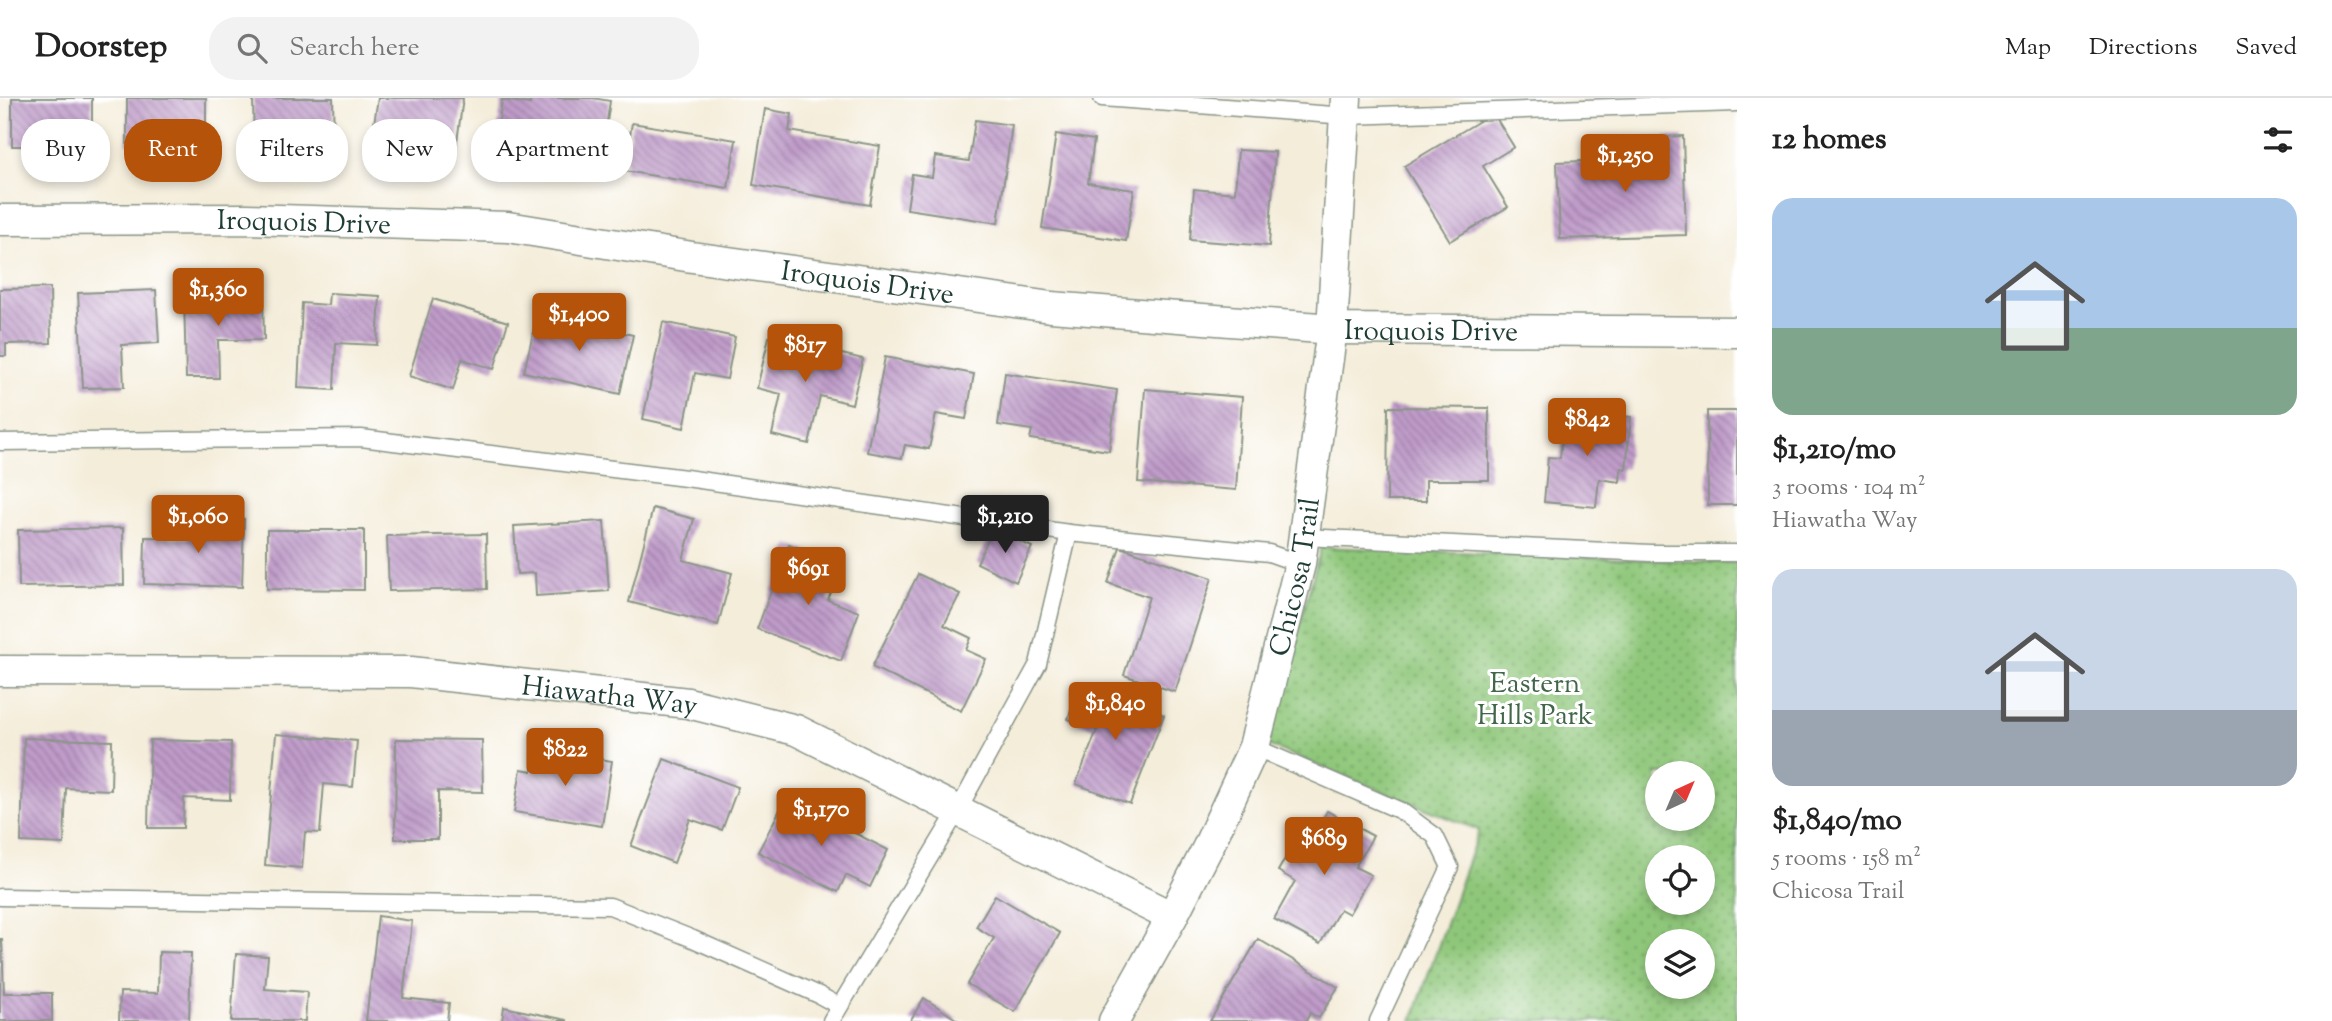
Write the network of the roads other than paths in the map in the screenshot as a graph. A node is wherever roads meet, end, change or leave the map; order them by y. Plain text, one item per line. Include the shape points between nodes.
1 (1102, 98) edge
2 (1737, 103) edge
3 (1347, 107) edge
4 (0, 220) edge
5 (1332, 328) junction
6 (1737, 332) edge
7 (0, 442) edge
8 (1069, 533) junction
9 (1302, 551) junction
10 (1737, 553) edge
11 (0, 671) edge
12 (1254, 747) junction
13 (958, 810) junction
14 (0, 897) edge
15 (1172, 917) junction
16 (839, 1006) junction
17 (831, 1021) edge
18 (1114, 1021) edge
19 (1378, 1021) edge

1 - 3 lane
2 - 3 lane
3 - 5 street, Chicosa Trail
4 - 5 street, Iroquois Drive via 247,219 508,227 1051,307
5 - 6 street, Iroquois Drive
5 - 9 street, Chicosa Trail
7 - 8 lane via 361,438 686,478
8 - 9 lane via 1269,553
8 - 13 lane via 1038,664
9 - 10 lane
9 - 12 street, Chicosa Trail
11 - 13 street, Hiawatha Way via 411,672 688,703 796,730
12 - 15 street, Chicosa Trail
12 - 19 lane via 1401,811 1435,836 1450,867
13 - 15 street, Hiawatha Way
13 - 16 lane
14 - 16 lane via 610,906
15 - 18 street, Chicosa Trail
16 - 17 lane

